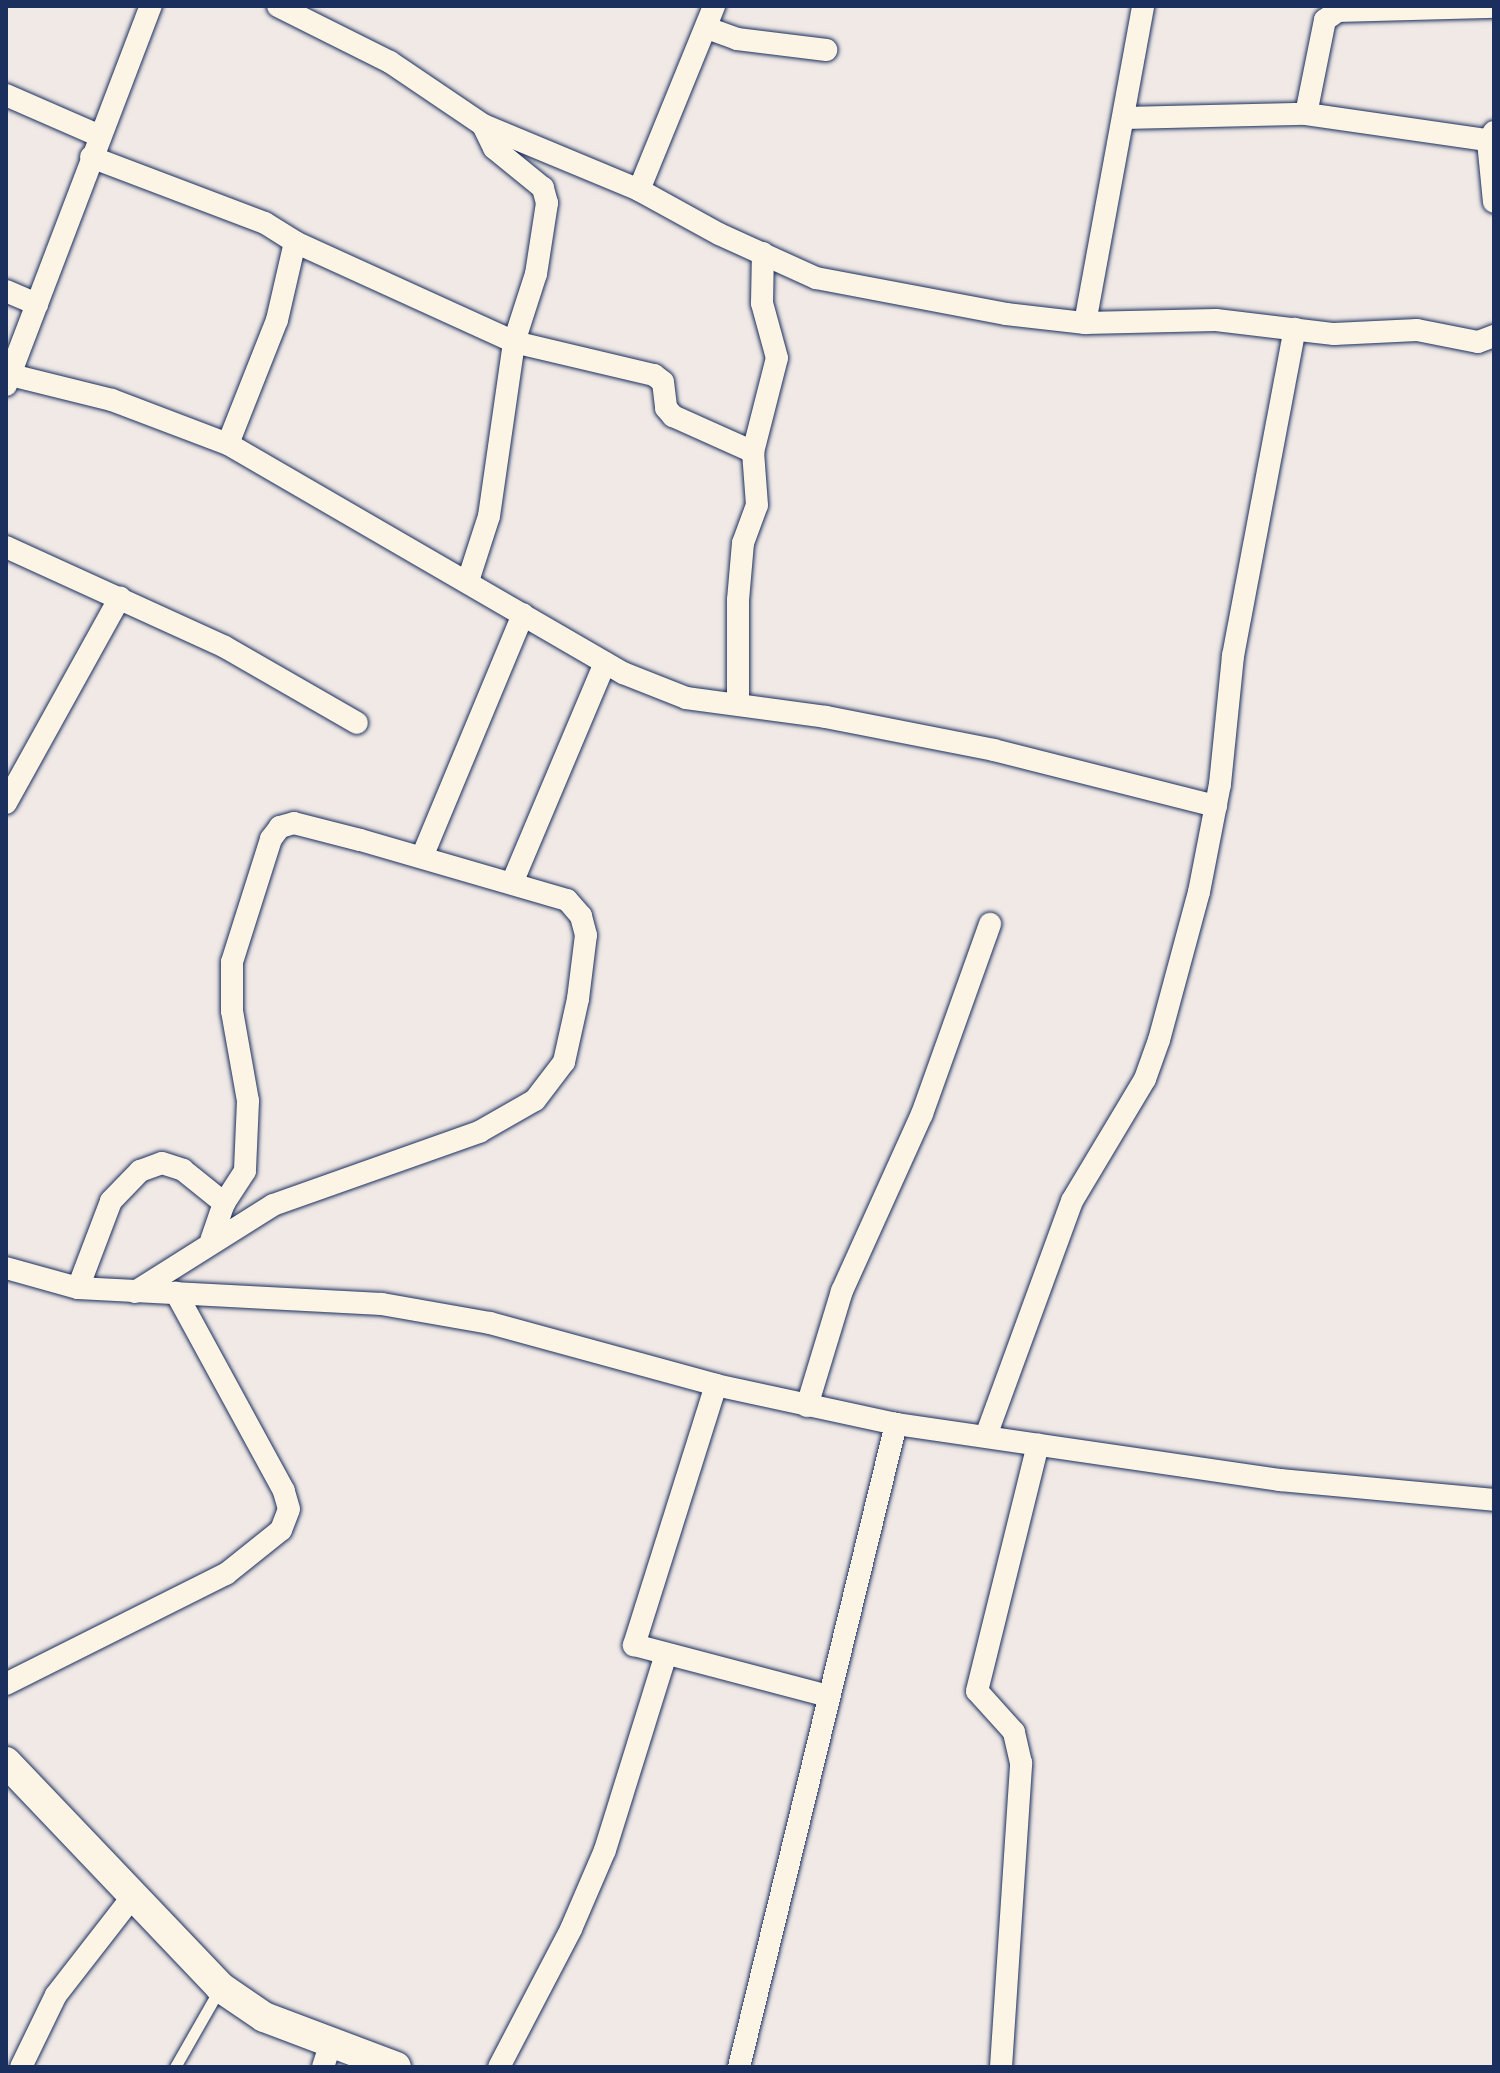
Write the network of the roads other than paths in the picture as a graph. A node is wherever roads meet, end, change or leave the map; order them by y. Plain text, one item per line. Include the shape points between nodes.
1 (151, 6) edge
2 (278, 6) edge
3 (714, 6) edge
4 (1143, 6) edge
5 (1494, 7) edge
6 (707, 28) junction
7 (826, 50) dead end
8 (6, 95) edge
9 (1306, 114) junction
10 (1124, 118) junction
11 (483, 125) junction
12 (1492, 138) edge
13 (96, 146) junction
14 (639, 190) junction
15 (1494, 202) edge
16 (295, 242) junction
17 (763, 253) junction
18 (6, 291) edge
19 (37, 304) junction
20 (1085, 323) junction
21 (1295, 329) junction
22 (514, 342) junction
23 (1489, 342) edge
24 (8, 380) edge
25 (228, 444) junction
26 (753, 452) junction
27 (6, 547) edge
28 (468, 581) junction
29 (120, 597) junction
30 (523, 614) junction
31 (605, 663) junction
32 (738, 702) junction
33 (357, 723) dead end
34 (6, 803) edge
35 (1216, 806) junction
36 (422, 857) junction
37 (512, 883) junction
38 (990, 924) dead end
39 (224, 1203) junction
40 (211, 1240) junction
41 (6, 1268) edge
42 (78, 1288) junction
43 (135, 1292) junction
44 (176, 1293) junction
45 (716, 1385) junction
46 (807, 1406) junction
47 (896, 1424) junction
48 (986, 1436) junction
49 (1038, 1444) junction
50 (1494, 1500) edge
51 (665, 1657) junction
52 (6, 1684) edge
53 (828, 1696) junction
54 (6, 1762) edge
55 (133, 1896) junction
56 (220, 1987) junction
57 (327, 2056) edge
58 (21, 2067) edge
59 (175, 2067) edge
60 (396, 2067) edge
61 (499, 2067) edge
62 (739, 2067) edge
63 (1001, 2067) edge

1 - 13 street
2 - 11 street via 390,62
3 - 6 street
4 - 10 street
5 - 9 street via 1338,11 1325,20
6 - 7 street via 737,39
6 - 14 street
8 - 13 street
9 - 10 street
9 - 12 street
10 - 20 street
11 - 14 street
11 - 22 street via 494,148 543,188 547,203 536,274
12 - 15 street
13 - 16 street via 265,223
13 - 19 street
14 - 17 street
16 - 22 street
16 - 25 street via 277,320
17 - 20 street via 816,278 1006,314
17 - 26 street via 762,303 777,358
18 - 19 street
19 - 24 street
20 - 21 street via 1216,320
21 - 23 street via 1334,334 1417,330
21 - 35 street via 1233,656
22 - 26 street via 654,375 663,382 666,408 673,416
22 - 28 street via 489,516
24 - 25 street via 112,400
25 - 28 street
26 - 32 street via 757,505 743,543
27 - 29 street
28 - 30 street
29 - 33 street via 286,679
29 - 34 street
30 - 31 street
30 - 36 street
31 - 32 street via 686,698
31 - 37 street
32 - 35 street via 994,750
35 - 48 street via 1199,892 1150,1066 1072,1201
36 - 37 street
36 - 39 street via 294,823 280,827 271,839 232,962 232,1011 248,1101 245,1171
37 - 40 street via 567,900 581,916 586,935 564,1062 551,1085 507,1120 273,1205
38 - 46 street via 922,1114 842,1291
39 - 40 street
39 - 42 street via 183,1170 162,1163 140,1171 111,1201
40 - 43 street
41 - 42 street
42 - 43 street
43 - 44 street
44 - 45 street via 382,1304 490,1323
44 - 52 street via 284,1491 289,1509 281,1530 226,1574
45 - 46 street
45 - 51 street via 634,1645
46 - 47 street
47 - 48 street
47 - 53 street
48 - 49 street
49 - 50 street via 1280,1480
49 - 63 street via 977,1691 1014,1732 1021,1763
51 - 53 street
51 - 61 street via 605,1850 571,1929
53 - 62 street
54 - 55 street
55 - 56 street
55 - 58 street via 56,1995
56 - 57 street
56 - 59 lane
57 - 60 street

